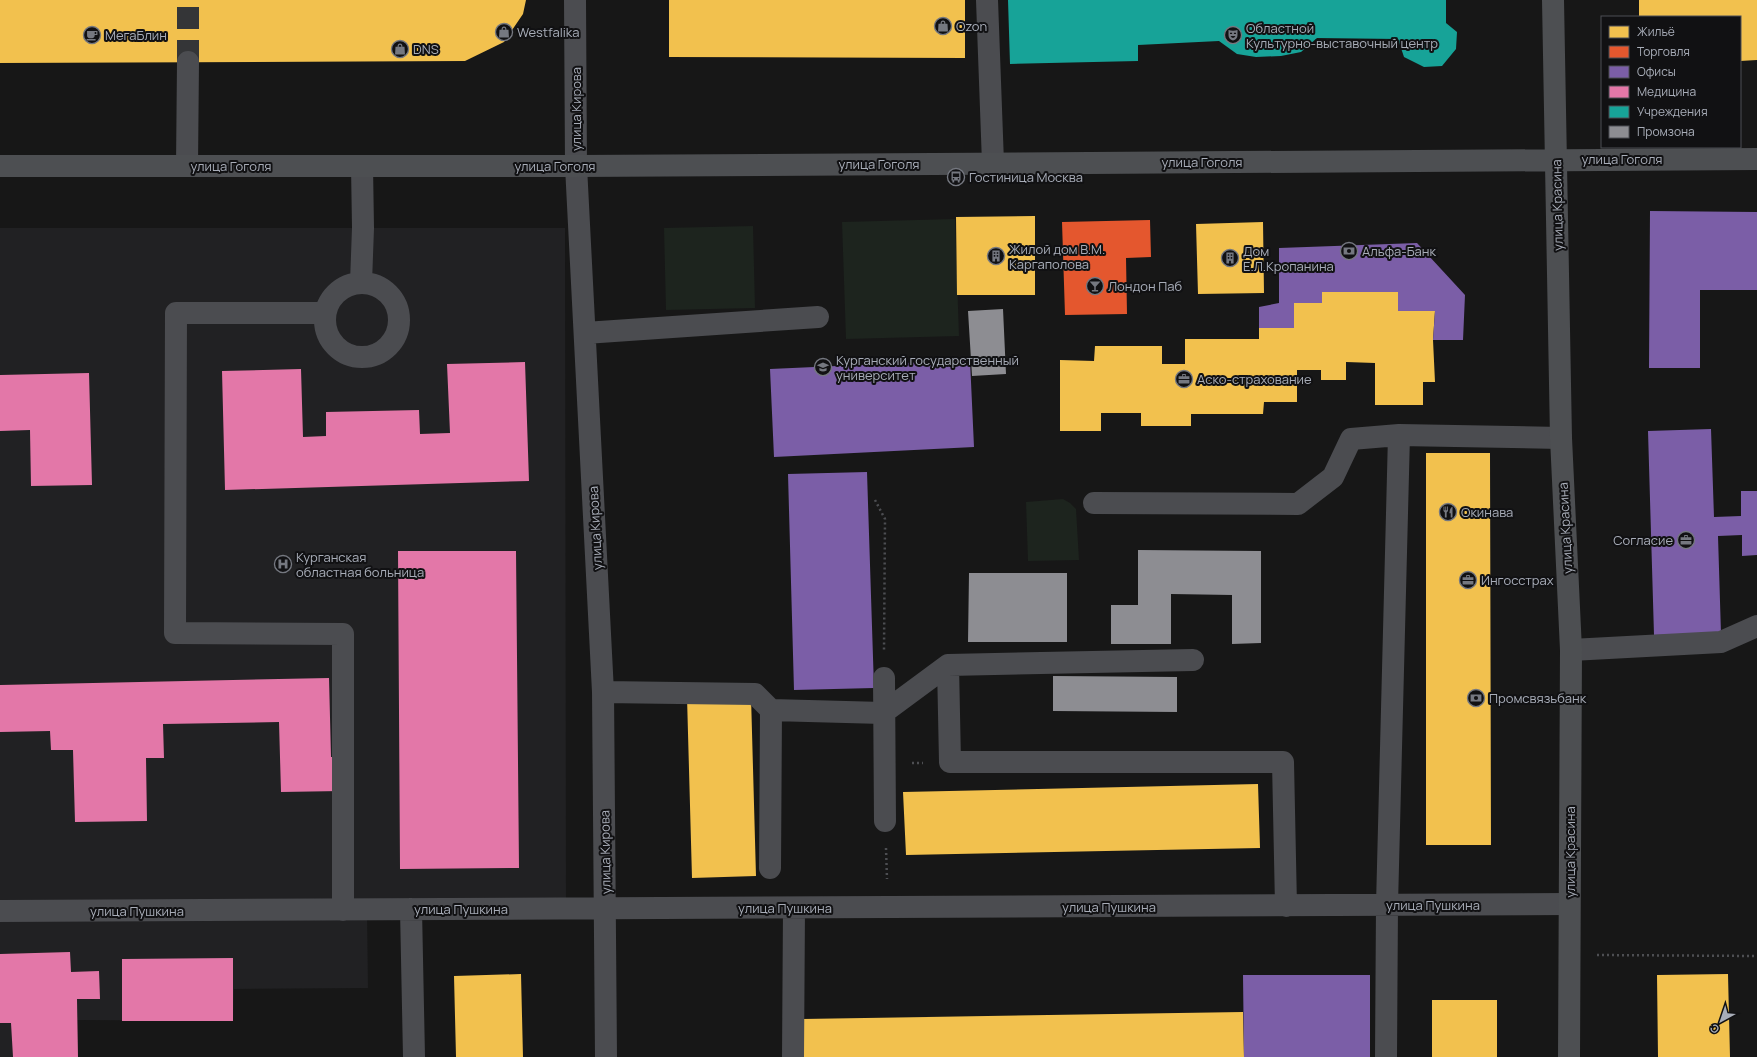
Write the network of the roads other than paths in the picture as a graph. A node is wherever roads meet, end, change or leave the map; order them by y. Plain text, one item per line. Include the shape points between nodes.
1 (575, 0) edge
2 (987, 0) edge
3 (1553, 0) edge
4 (188, 62) tunnel mouth
5 (1556, 159) junction
6 (1757, 159) edge
7 (993, 163) junction
8 (0, 166) edge
9 (187, 166) junction
10 (362, 166) junction
11 (576, 166) junction
12 (361, 283) junction
13 (325, 313) junction
14 (818, 317) dead end
15 (585, 333) junction
16 (1399, 435) junction
17 (1561, 438) junction
18 (1094, 503) dead end
19 (1757, 626) edge
20 (1571, 650) junction
21 (1193, 660) dead end
22 (948, 665) junction
23 (884, 678) road end
24 (603, 692) junction
25 (771, 710) junction
26 (883, 713) junction
27 (885, 821) road end
28 (770, 868) dead end
29 (1569, 904) junction
30 (1387, 905) junction
31 (1286, 906) junction
32 (606, 908) junction
33 (412, 909) junction
34 (794, 909) junction
35 (343, 910) junction
36 (0, 911) edge
37 (414, 1057) edge
38 (606, 1057) edge
39 (793, 1057) edge
40 (1386, 1057) edge
41 (1569, 1057) edge

1 - 11 street, улица Кирова
2 - 7 street
3 - 5 main road, улица Красина
4 - 9 street
5 - 6 main road, улица Гоголя
5 - 7 main road, улица Гоголя
5 - 17 main road, улица Красина
7 - 11 main road, улица Гоголя
8 - 9 main road, улица Гоголя
9 - 10 main road, улица Гоголя
10 - 11 main road, улица Гоголя
10 - 12 street
11 - 15 street, улица Кирова
12 - 13 street via 349,284 333,295
12 - 13 street via 369,282 387,291 398,307 400,327 392,345 375,356 356,358 338,349 326,333
13 - 35 street via 176,313 175,633 344,634
14 - 15 street
15 - 24 street, улица Кирова
16 - 17 street
16 - 18 street via 1351,439 1333,477 1298,504
16 - 30 street
17 - 20 main road, улица Красина
19 - 20 street via 1721,642
20 - 29 main road, улица Красина
21 - 22 street
22 - 26 street
22 - 31 street via 950,762 1283,762
23 - 26 street
24 - 25 street via 755,694
24 - 32 street, улица Кирова
25 - 26 street
25 - 28 street
26 - 27 street
29 - 30 street, улица Пушкина
29 - 41 main road, улица Красина
30 - 31 street, улица Пушкина
30 - 40 street
31 - 34 street, улица Пушкина
32 - 33 street, улица Пушкина
32 - 34 street, улица Пушкина
32 - 38 street, улица Кирова
33 - 35 street, улица Пушкина
33 - 37 street
34 - 39 street
35 - 36 street, улица Пушкина

